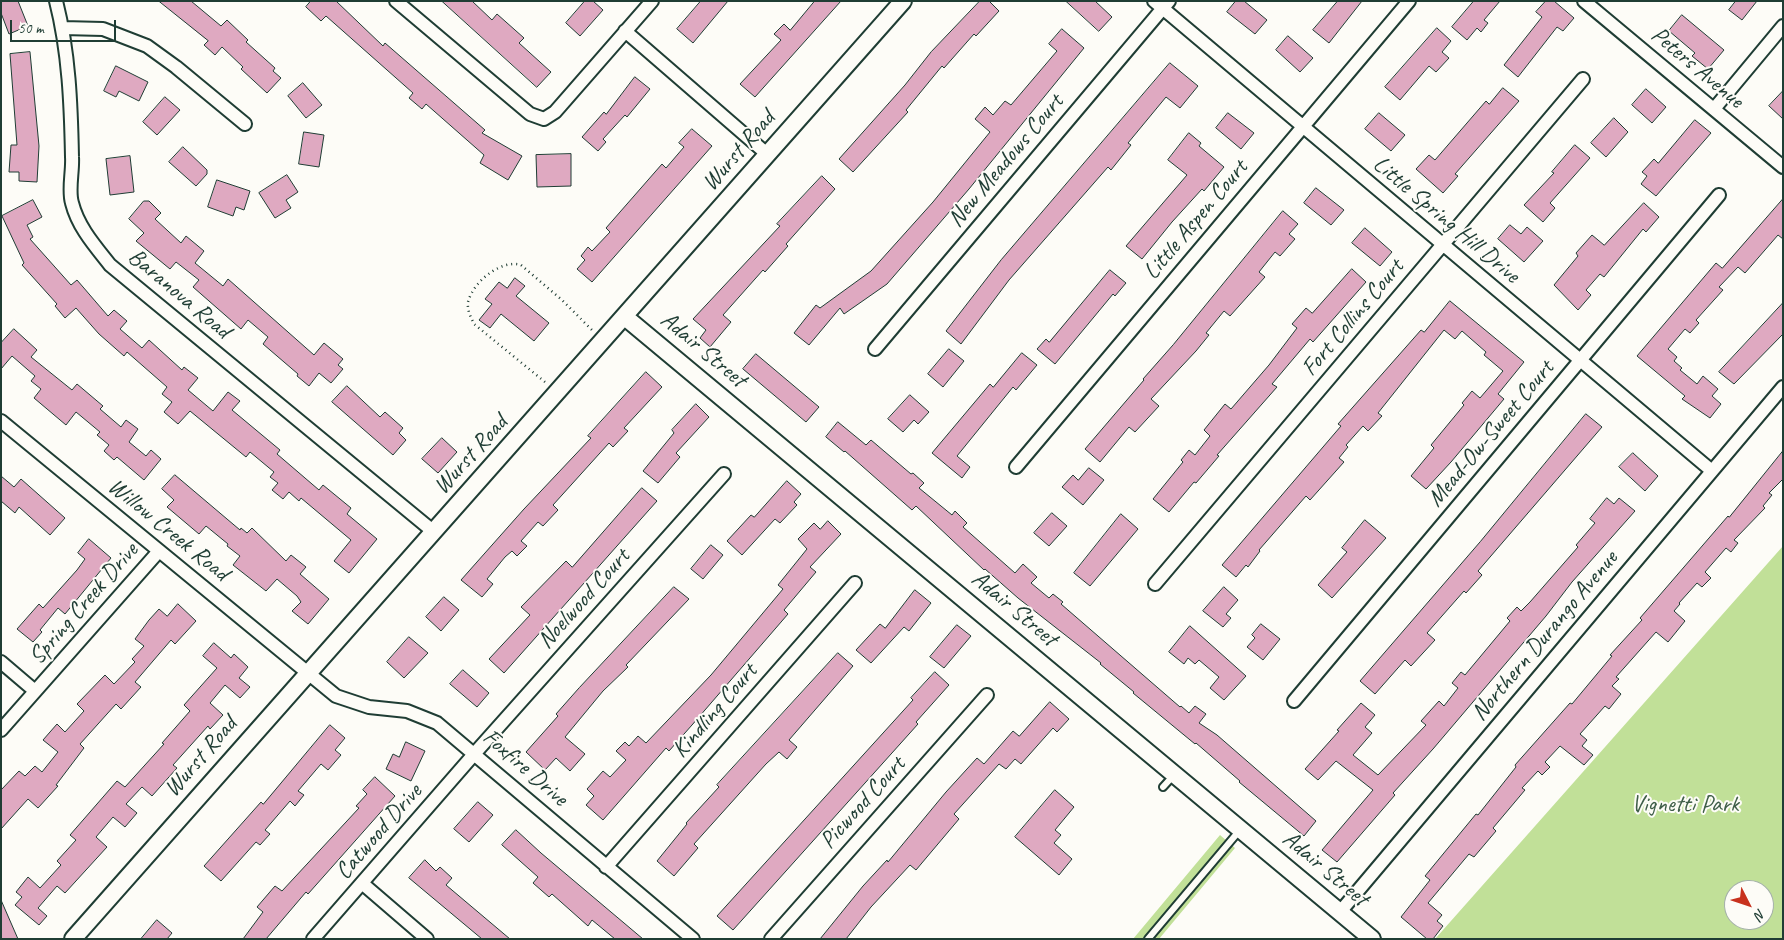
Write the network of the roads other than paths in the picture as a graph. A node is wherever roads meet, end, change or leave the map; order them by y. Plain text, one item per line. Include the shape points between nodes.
1 (56, 1) edge
2 (396, 1) edge
3 (652, 1) edge
4 (903, 1) edge
5 (1409, 1) edge
6 (1584, 1) edge
7 (1162, 4) edge
8 (1783, 26) edge
9 (63, 28) junction
10 (625, 30) junction
11 (1583, 79) dead end
12 (1714, 109) junction
13 (244, 124) dead end
14 (1303, 127) junction
15 (767, 154) junction
16 (1783, 167) edge
17 (1720, 195) dead end
18 (1442, 245) junction
19 (625, 317) junction
20 (875, 349) dead end
21 (1580, 361) junction
22 (1783, 387) edge
23 (1, 421) edge
24 (1016, 467) dead end
25 (1712, 471) junction
26 (724, 474) dead end
27 (434, 532) junction
28 (159, 550) junction
29 (855, 583) dead end
30 (1155, 584) dead end
31 (1, 662) edge
32 (308, 672) junction
33 (35, 691) junction
34 (987, 694) dead end
35 (1294, 701) dead end
36 (1, 730) edge
37 (475, 753) junction
38 (1175, 774) junction
39 (1164, 787) dead end
40 (1241, 829) junction
41 (606, 866) junction
42 (362, 884) junction
43 (1340, 912) junction
44 (73, 939) edge
45 (314, 939) edge
46 (427, 939) edge
47 (692, 939) edge
48 (771, 939) edge
49 (1148, 939) edge
50 (1372, 939) edge

1 - 9 street, Baranova Road
2 - 10 street via 530,114 544,119 555,112
3 - 10 street
4 - 15 street, Wurst Road
5 - 14 street, Little Aspen Court
6 - 12 street, Peters Avenue
7 - 14 street, Little Spring Hill Drive
7 - 20 street, New Meadows Court
8 - 12 street
9 - 13 street via 103,29 147,46
9 - 27 street, Baranova Road via 70,112 71,202 93,244 110,265
10 - 15 street
11 - 18 street, Fort Collins Court
12 - 16 street, Peters Avenue
14 - 18 street, Little Spring Hill Drive
14 - 24 street, Little Aspen Court
15 - 19 street, Wurst Road
17 - 21 street, Mead-Ow-Sweet Court
18 - 21 street, Little Spring Hill Drive
18 - 30 street, Fort Collins Court
19 - 27 street, Wurst Road
19 - 38 street, Adair Street
21 - 25 street, Little Spring Hill Drive
21 - 35 street, Mead-Ow-Sweet Court
22 - 25 street, Northern Durango Avenue
23 - 28 street, Willow Creek Road
25 - 43 street, Northern Durango Avenue
26 - 37 street, Noelwood Court
27 - 32 street, Wurst Road
28 - 32 street, Willow Creek Road
28 - 33 street, Spring Creek Drive
29 - 41 street, Kindling Court
31 - 33 street
32 - 37 street, Foxfire Drive via 336,696 369,707 407,711 437,723
32 - 44 street, Wurst Road
33 - 36 street, Spring Creek Drive
34 - 48 street, Picwood Court
37 - 41 street, Foxfire Drive
37 - 42 street, Catwood Drive
38 - 39 lane
38 - 40 street, Adair Street
40 - 43 street, Adair Street
40 - 49 lane
41 - 47 street, Foxfire Drive
42 - 45 street, Catwood Drive
42 - 46 street
43 - 50 street, Adair Street

